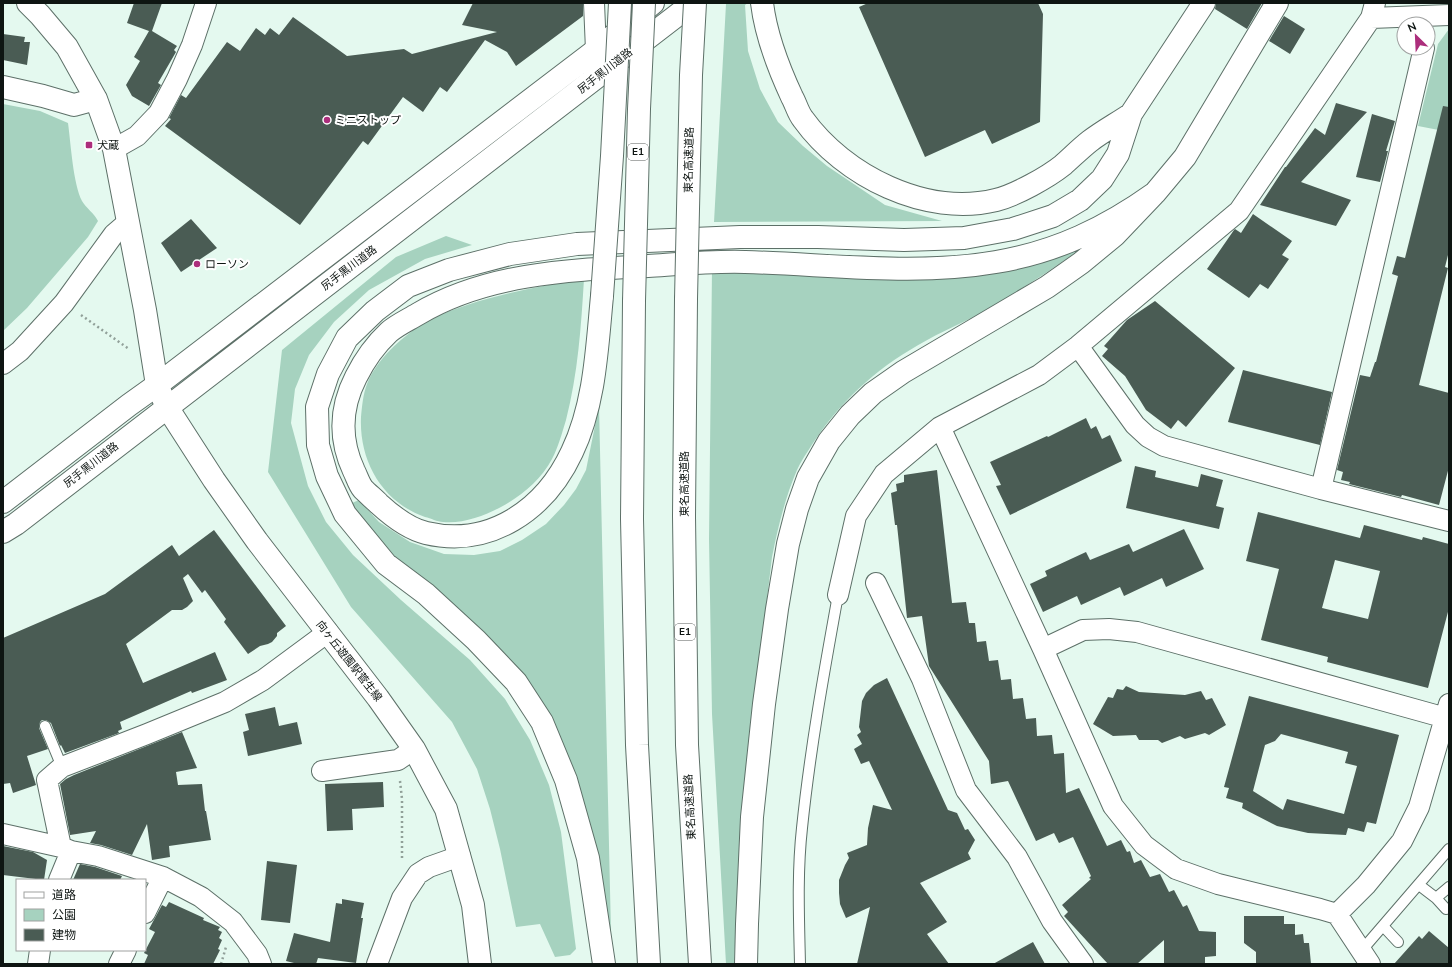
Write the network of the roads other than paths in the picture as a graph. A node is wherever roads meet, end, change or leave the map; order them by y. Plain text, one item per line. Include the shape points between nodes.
1 (28, 3) edge
2 (206, 3) edge
3 (594, 3) edge
4 (620, 3) edge
5 (644, 3) edge
6 (653, 3) edge
7 (694, 3) edge
8 (762, 3) edge
9 (1204, 3) edge
10 (1277, 3) edge
11 (1373, 11) edge
12 (1408, 16) edge
13 (596, 50) junction
14 (1422, 56) edge
15 (3, 87) edge
16 (96, 99) junction
17 (1131, 114) junction
18 (114, 149) junction
19 (1155, 193) junction
20 (128, 222) junction
21 (1078, 346) junction
22 (3, 364) edge
23 (157, 385) junction
24 (167, 407) junction
25 (940, 426) junction
26 (1321, 488) junction
27 (3, 502) edge
28 (1449, 521) edge
29 (3, 532) edge
30 (876, 583) dead end
31 (838, 595) joint
32 (328, 632) junction
33 (1043, 649) junction
34 (1447, 711) edge
35 (45, 726) dead end
36 (406, 755) junction
37 (62, 767) junction
38 (322, 771) dead end
39 (3, 834) edge
40 (66, 849) junction
41 (1449, 849) edge
42 (460, 856) junction
43 (163, 877) junction
44 (59, 879) edge
45 (1419, 885) junction
46 (1449, 887) edge
47 (1436, 898) junction
48 (1446, 909) dead end
49 (146, 911) edge
50 (1337, 914) junction
51 (1383, 926) junction
52 (1398, 942) dead end
53 (40, 951) edge
54 (126, 951) edge
55 (1366, 957) edge
56 (38, 964) edge
57 (119, 964) edge
58 (261, 964) edge
59 (377, 964) edge
60 (480, 964) edge
61 (604, 964) edge
62 (649, 964) edge
63 (700, 964) edge
64 (746, 964) edge
65 (800, 964) edge
66 (1082, 964) edge

1 - 16 main road, 向ヶ丘遊園駅菅生線 via 67,47
2 - 18 street via 192,45 159,113 137,136
3 - 13 street
4 - 19 main road, bridge via 612,156 602,296 595,367 585,417 572,452 556,480 537,502 510,522 480,534 450,536 422,532 391,515 362,488 347,456 342,422 349,390 364,360 390,330 435,304 478,288 516,278 574,269 742,261 927,268 992,263 1025,257 1062,245 1098,229
5 - 62 main road, E1, bridge via 634,300 633,535 637,745
6 - 13 main road, 尻手黒川道路
7 - 24 main road, 尻手黒川道路
7 - 63 main road, 東名高速道路 / E1, bridge via 686,299 684,516 687,745
8 - 17 main road via 767,32 802,118 828,147 856,170 898,191 931,200 963,204 997,200 1033,184 1062,166 1090,141
9 - 17 main road
10 - 19 main road via 1186,157
11 - 12 street
11 - 21 street via 1240,211
13 - 23 main road, 尻手黒川道路
14 - 26 street
15 - 16 main road via 74,105
16 - 18 main road, 向ヶ丘遊園駅菅生線
17 - 61 main road via 1118,154 1102,179 1080,200 1053,216 1013,229 964,238 904,240 740,237 577,244 510,254 449,270 408,286 375,311 347,338 328,374 316,407 318,444 327,476 345,514 386,564 426,594 476,640 516,682 542,722 566,780 588,858
18 - 20 main road, 向ヶ丘遊園駅菅生線
19 - 64 main road via 1115,235 1081,263 873,393 850,415 808,478 788,544 764,704 752,817
20 - 22 street via 114,234 64,303 20,351
20 - 23 main road, 向ヶ丘遊園駅菅生線
21 - 25 street via 1039,375
21 - 26 street via 1135,425 1158,443
23 - 24 main road, 向ヶ丘遊園駅菅生線
23 - 27 main road, 尻手黒川道路
24 - 29 main road, 尻手黒川道路
24 - 32 main road, 向ヶ丘遊園駅菅生線 via 253,536
25 - 31 street via 884,474 856,516
25 - 33 street
26 - 28 street
30 - 66 street via 922,679 966,790 1017,857 1052,921
31 - 65 lane via 802,829 799,886
32 - 36 main road, 向ヶ丘遊園駅菅生線 via 378,698
32 - 37 street via 263,680 225,702
33 - 34 street via 1083,630 1137,632
33 - 50 street via 1113,806 1144,845 1176,869 1218,884
34 - 50 street via 1419,807 1402,841 1366,885
35 - 37 lane
36 - 38 street
36 - 42 main road, 向ヶ丘遊園駅菅生線 via 446,809
37 - 40 street via 47,780
39 - 40 street
40 - 43 street via 98,856
40 - 44 street
41 - 45 lane
42 - 59 street via 429,867 418,874 402,898
42 - 60 main road, 向ヶ丘遊園駅菅生線 via 473,906
43 - 49 street
43 - 58 street via 201,897 233,922 257,954
45 - 47 lane
45 - 51 lane
46 - 47 lane
47 - 48 lane
50 - 55 street
51 - 52 lane
51 - 55 lane
53 - 56 street
54 - 57 street

